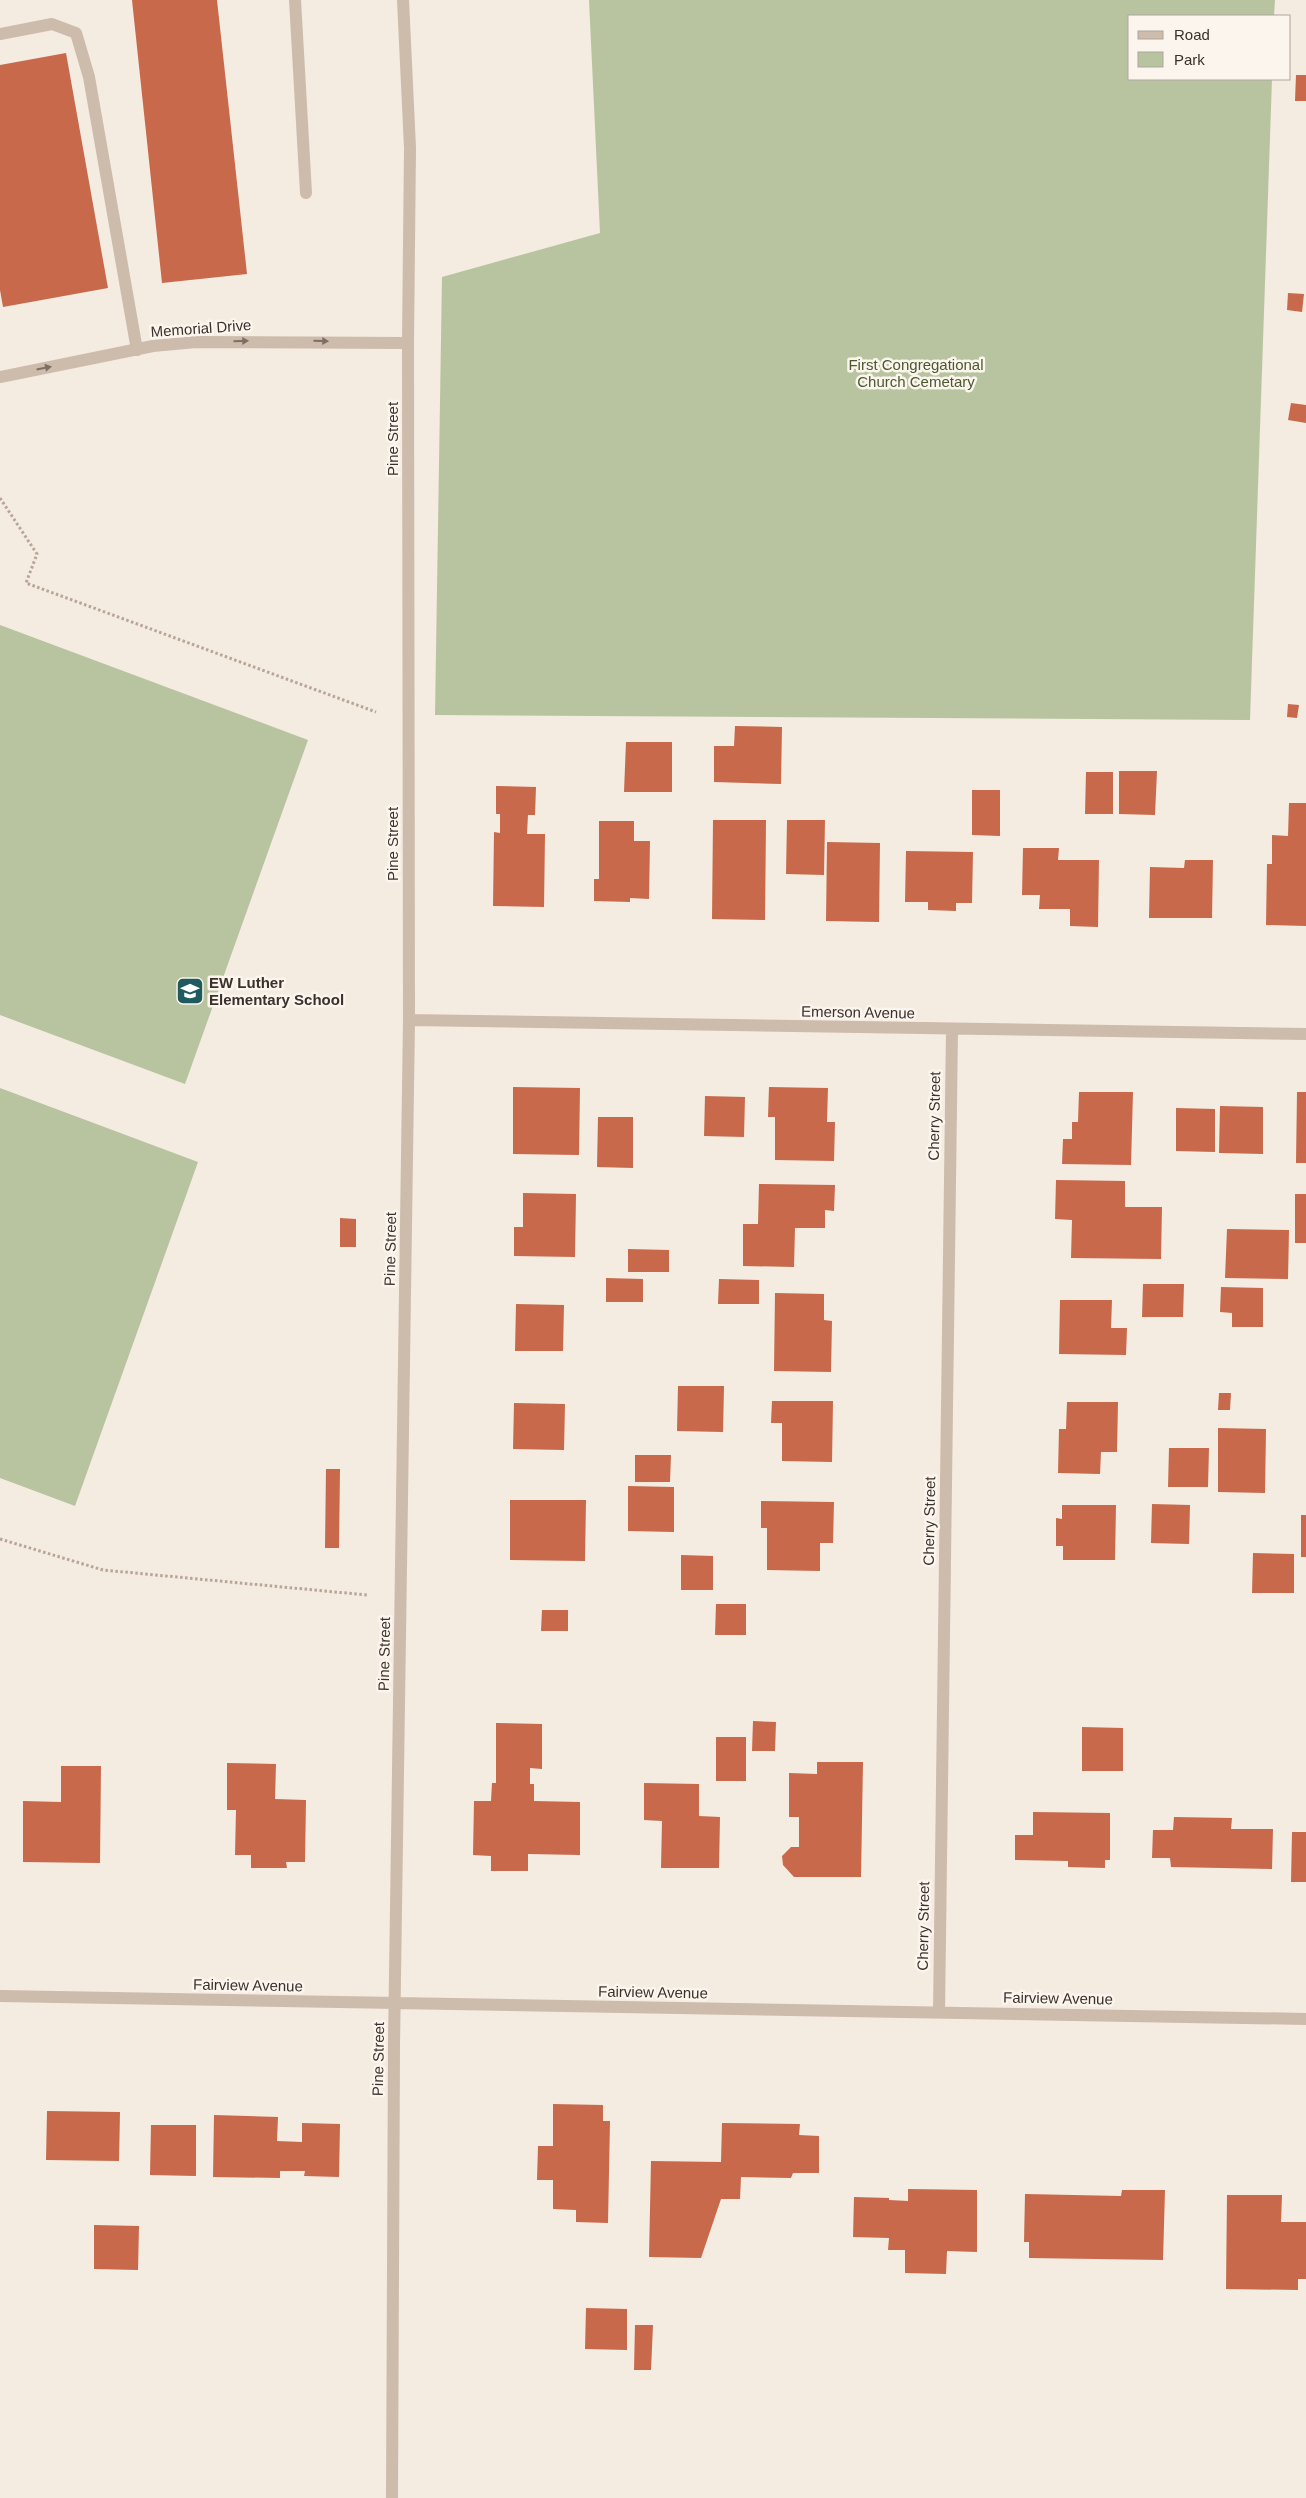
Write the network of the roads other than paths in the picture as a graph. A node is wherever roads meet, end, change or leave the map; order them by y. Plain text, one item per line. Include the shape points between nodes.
1 (295, 0) edge
2 (403, 0) edge
3 (0, 34) edge
4 (306, 194) dead end
5 (408, 343) junction
6 (137, 350) junction
7 (0, 377) edge
8 (409, 1020) junction
9 (952, 1030) junction
10 (1306, 1034) edge
11 (0, 1996) edge
12 (395, 2005) junction
13 (938, 2012) junction
14 (1306, 2019) edge
15 (392, 2498) edge

1 - 4 street
2 - 5 street, Pine Street via 410,148
3 - 6 street via 52,24 76,33 89,77
6 -> 5 street, Memorial Drive via 196,342
5 - 8 street, Pine Street
7 -> 6 street, Memorial Drive
8 - 9 street, Emerson Avenue
8 - 12 street, Pine Street
9 - 10 street, Emerson Avenue
9 - 13 street, Cherry Street
11 - 12 street, Fairview Avenue
12 - 13 street, Fairview Avenue
12 - 15 street, Pine Street
13 - 14 street, Fairview Avenue

